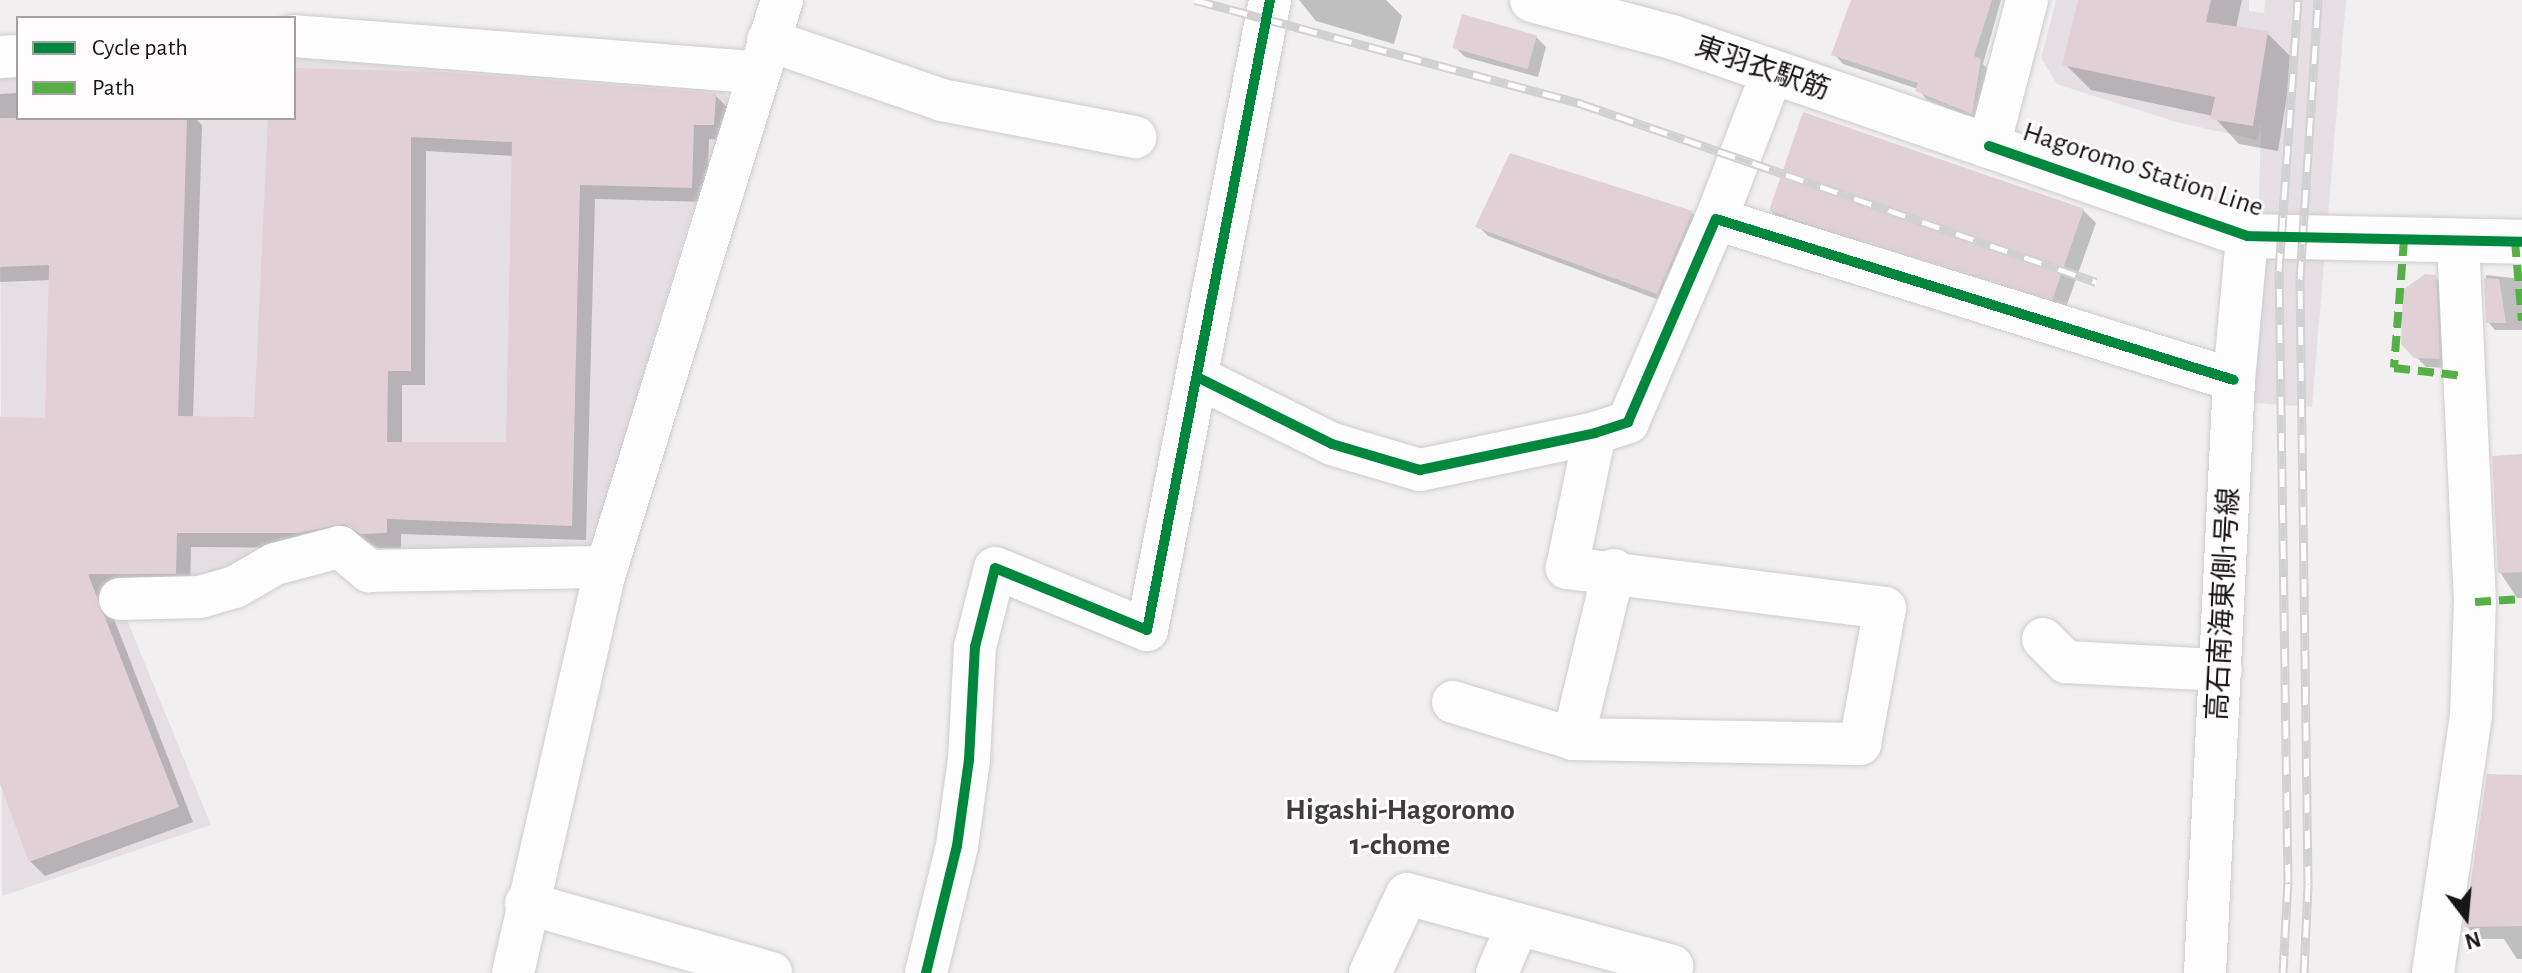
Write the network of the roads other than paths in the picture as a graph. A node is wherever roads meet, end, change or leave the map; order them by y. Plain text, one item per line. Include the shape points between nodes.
1 (782, 0) edge
2 (1270, 0) edge
3 (1532, 0) edge
4 (2027, 0) edge
5 (296, 36) edge
6 (762, 56) junction
7 (1772, 73) junction
8 (1135, 137) dead end
9 (1989, 146) junction
10 (1716, 219) junction
11 (2247, 236) junction
12 (2458, 242) junction
13 (2522, 242) edge
14 (1199, 378) junction
15 (2234, 380) junction
16 (1595, 433) junction
17 (607, 567) junction
18 (1614, 570) junction
19 (120, 599) dead end
20 (2043, 639) dead end
21 (2221, 670) junction
22 (1453, 702) dead end
23 (1573, 739) junction
24 (526, 903) junction
25 (1518, 924) junction
26 (1672, 966) dead end
27 (513, 973) edge
28 (771, 973) edge
29 (926, 973) edge
30 (1370, 973) edge
31 (1497, 973) edge
32 (2205, 973) edge
33 (2433, 973) edge

1 - 6 street
2 - 14 street
3 - 7 main road, 東羽衣駅筋 via 1672,37
4 - 9 street
5 - 6 street
6 - 8 street via 942,100
6 - 17 street
7 - 9 main road, 東羽衣駅筋
7 - 10 street
9 - 11 main road, Hagoromo Station Line
10 - 15 street
10 - 16 street via 1628,422
11 - 12 main road, Hagoromo Station Line
11 - 15 street, 高石南海東側1号線
12 - 13 main road, Hagoromo Station Line
12 - 33 street via 2475,602 2471,715
14 - 16 street via 1332,444 1420,470
14 - 29 street via 1147,630 995,568 975,647 969,760 957,846
15 - 21 street, 高石南海東側1号線
16 - 18 street via 1567,568
17 - 19 street via 369,571 340,547 275,564 235,587 200,597
17 - 24 street
18 - 23 street
18 - 23 street via 1885,608 1860,744
20 - 21 street via 2066,662
21 - 32 street, 高石南海東側1号線
22 - 23 street
24 - 27 street
24 - 28 street
25 - 26 street
25 - 30 street via 1407,894
25 - 31 street

